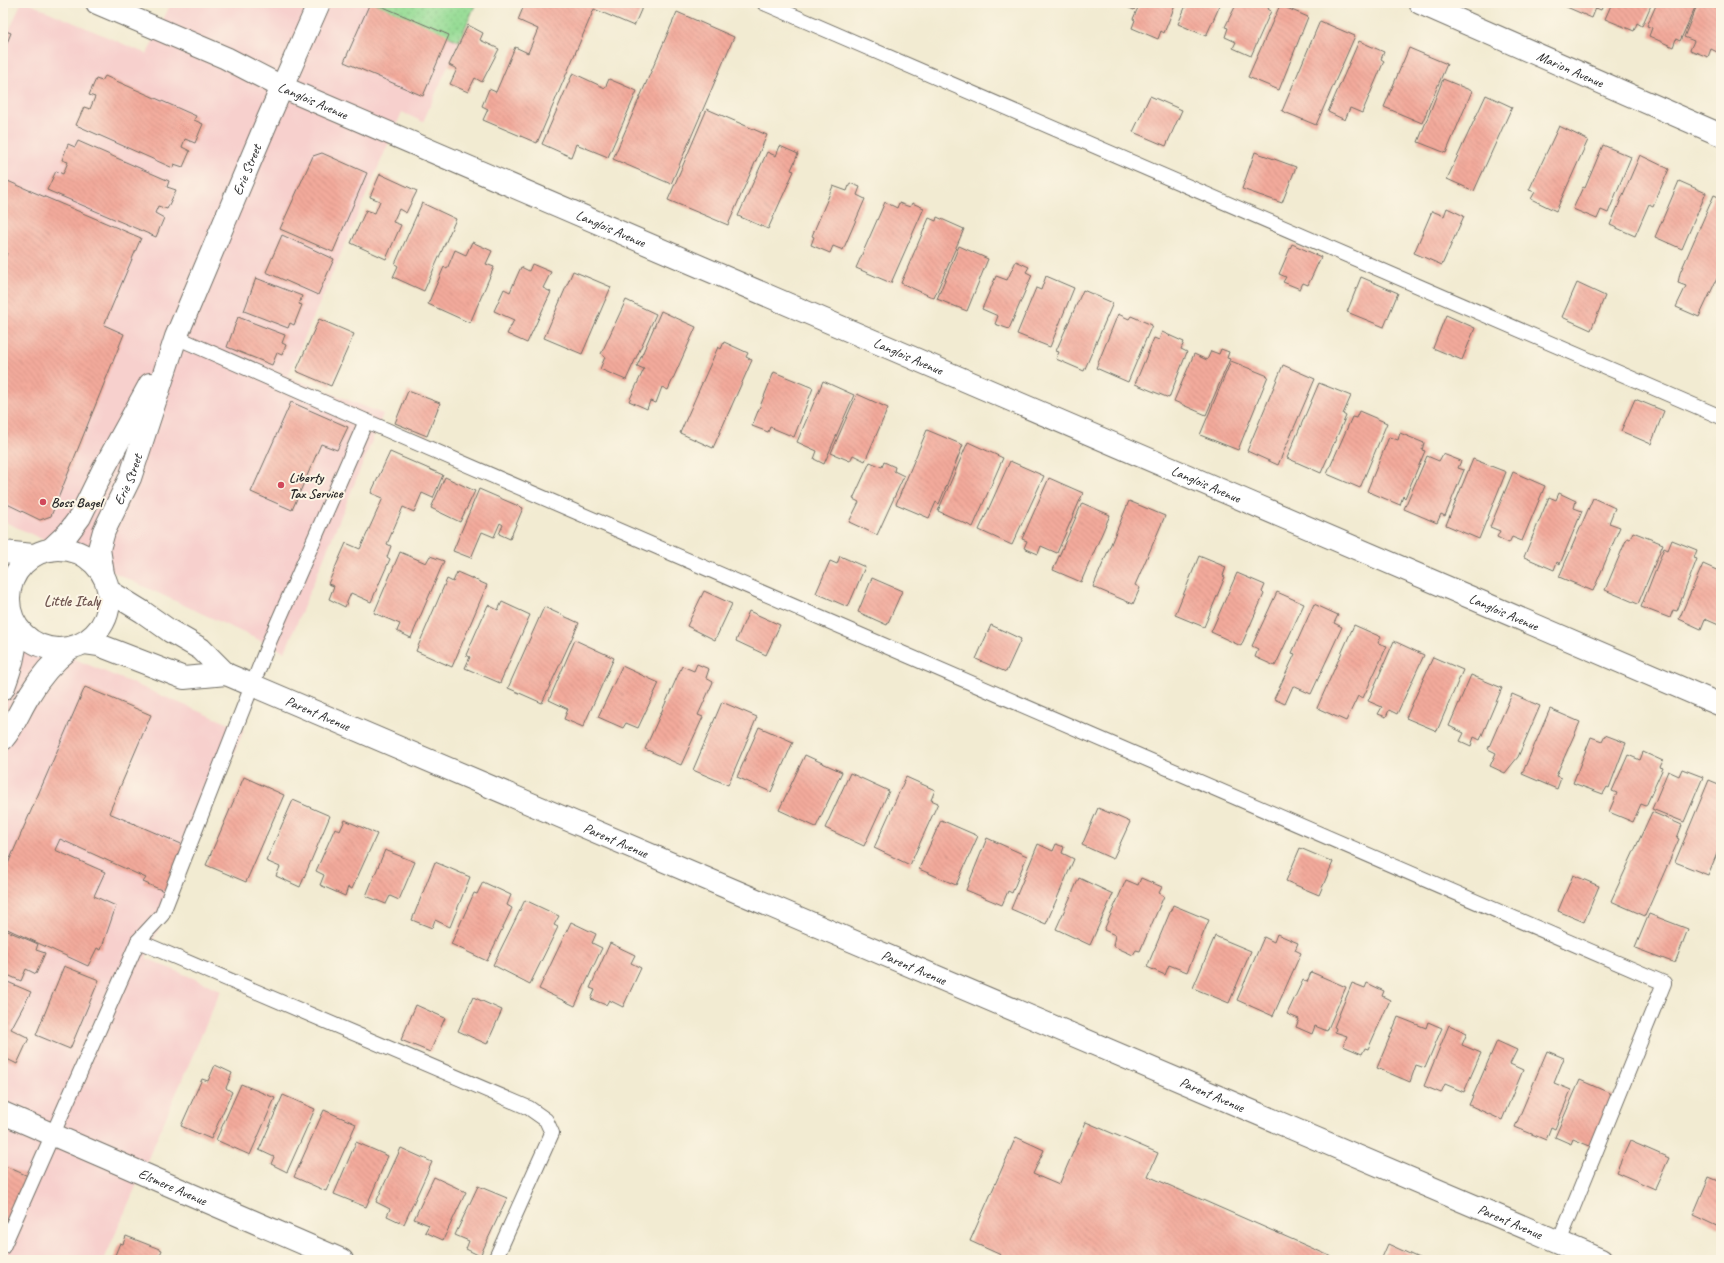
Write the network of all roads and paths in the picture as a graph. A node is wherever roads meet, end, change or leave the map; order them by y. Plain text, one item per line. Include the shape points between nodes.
1 (97, 3) edge
2 (319, 3) edge
3 (764, 3) edge
4 (1420, 3) edge
5 (282, 87) junction
6 (1721, 135) edge
7 (176, 337) junction
8 (1721, 417) edge
9 (366, 421) junction
10 (3, 552) edge
11 (42, 552) junction
12 (106, 583) junction
13 (10, 618) edge
14 (77, 646) junction
15 (226, 674) junction
16 (253, 686) junction
17 (3, 689) edge
18 (1721, 705) edge
19 (3, 739) edge
20 (138, 941) junction
21 (3, 1113) edge
22 (52, 1135) junction
23 (1559, 1242) junction
24 (3, 1247) edge
25 (342, 1260) edge
26 (495, 1260) edge
27 (1601, 1260) edge

1 - 5 street, Langlois Avenue via 226,58
2 - 5 street, Erie Street
3 - 8 lane
4 - 6 street, Marion Avenue
5 - 7 street, Erie Street
5 - 18 street, Langlois Avenue
7 - 9 lane
7 - 11 street, Erie Street via 80,517 68,533
7 - 12 street, Erie Street via 130,478 104,531 99,549
9 - 16 lane via 270,640
9 - 23 lane via 1664,983
10 - 11 street
11 - 12 street via 59,549 77,552 92,561
11 - 13 street via 20,567 11,582 8,600
12 - 14 street via 109,609 102,626
12 - 15 street, Parent Avenue via 170,631 201,649
13 - 14 street via 34,644 51,650
13 - 17 street via 16,647
14 - 15 street, Parent Avenue via 99,645 184,678
14 - 19 street via 55,661 42,676
15 - 16 street, Parent Avenue
16 - 20 lane via 162,915
16 - 23 street, Parent Avenue
20 - 22 lane
20 - 26 lane via 530,1108 546,1120 552,1133
21 - 22 street, Elsmere Avenue
22 - 24 lane
22 - 25 street, Elsmere Avenue
23 - 27 street, Parent Avenue

